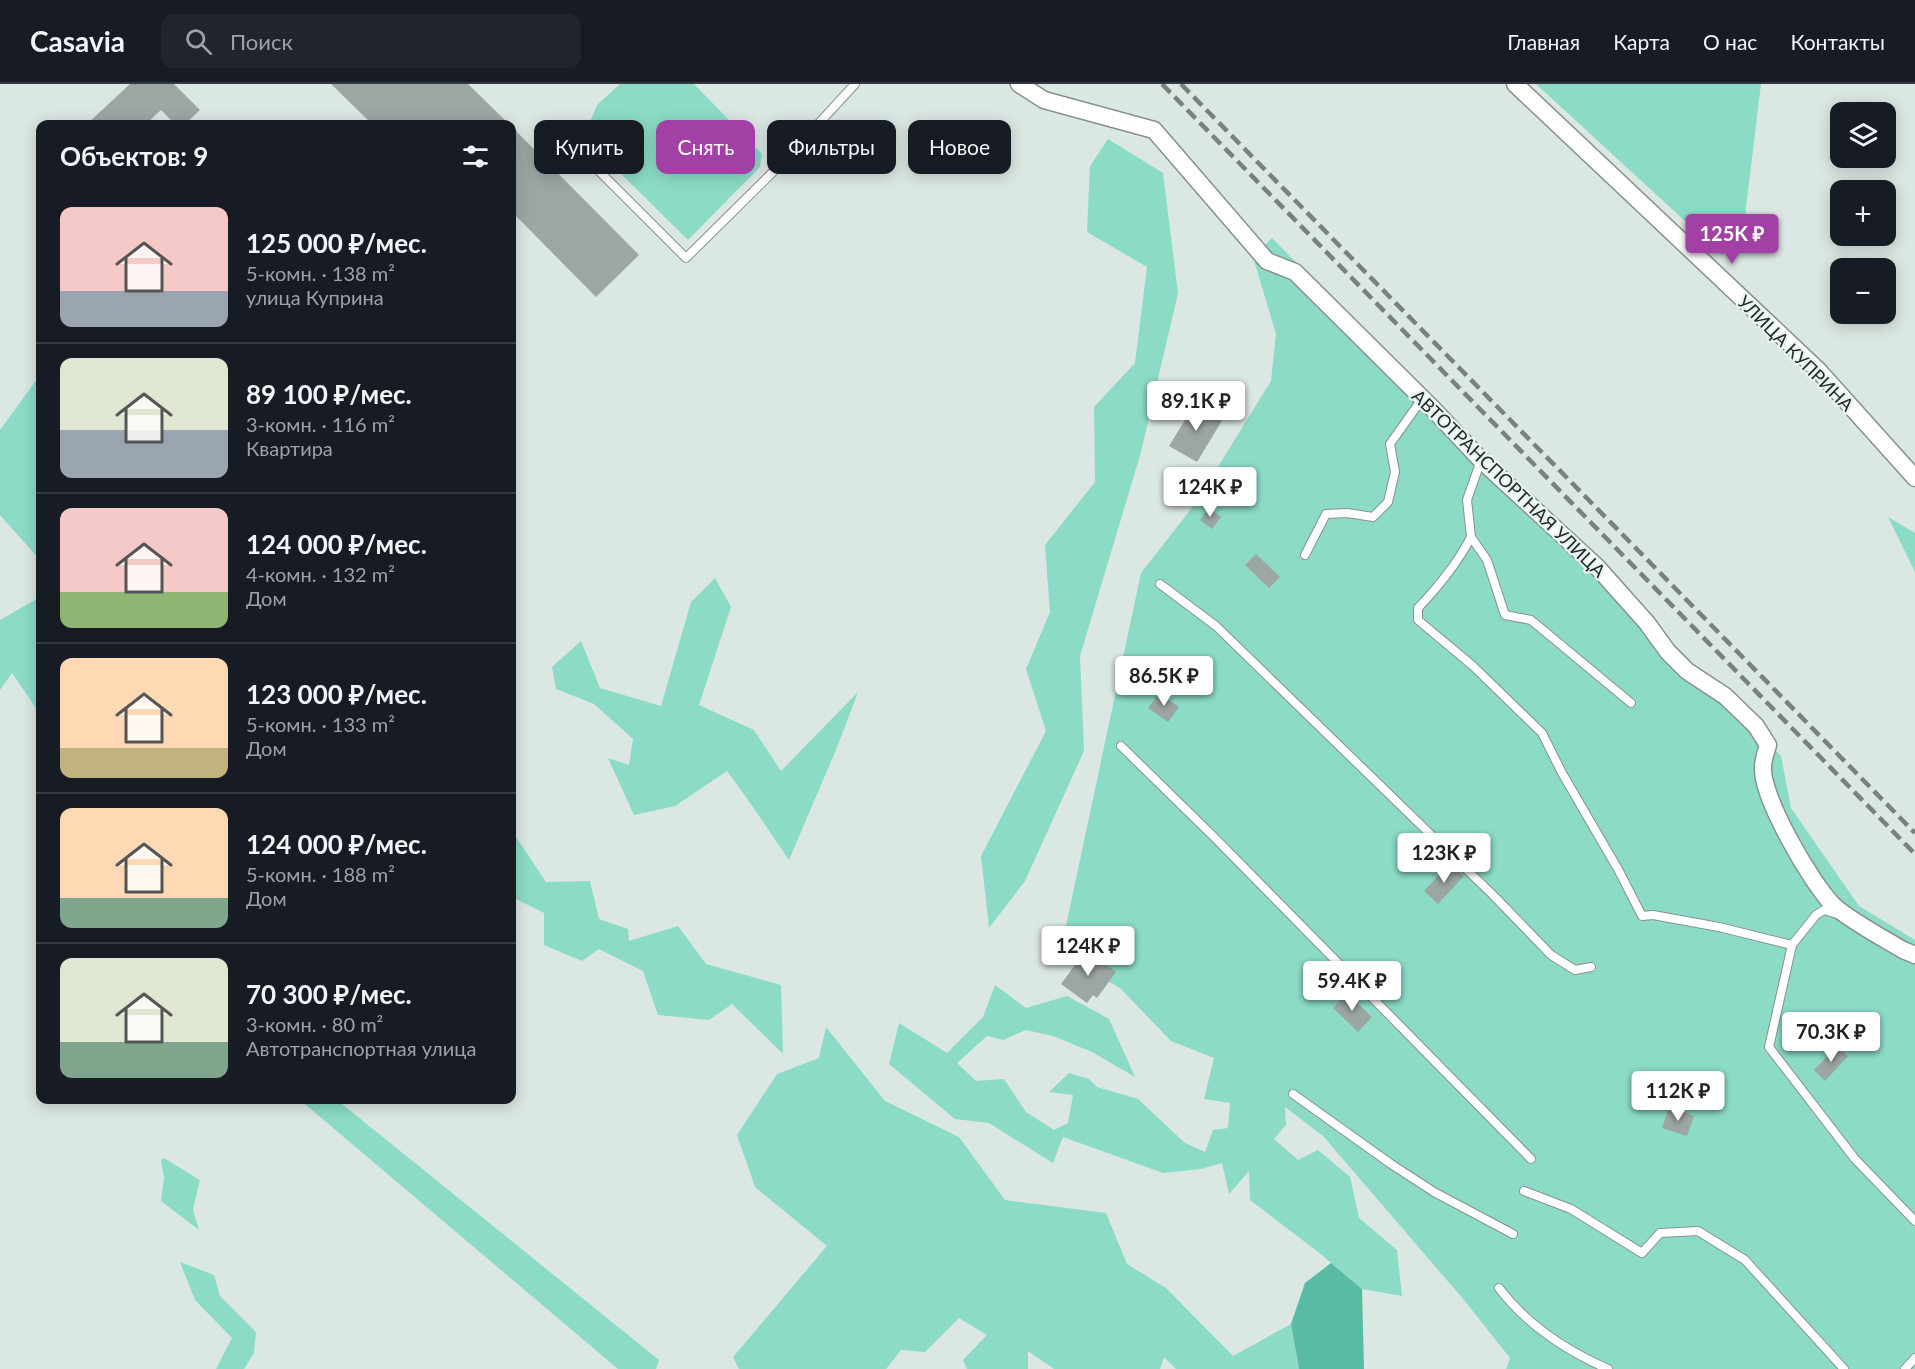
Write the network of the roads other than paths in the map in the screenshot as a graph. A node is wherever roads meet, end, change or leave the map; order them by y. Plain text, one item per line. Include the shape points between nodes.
1 (855, 84) edge
2 (1020, 84) edge
3 (1515, 84) edge
4 (602, 174) edge
5 (1422, 399) junction
6 (1481, 460) junction
7 (1915, 478) edge
8 (1471, 537) junction
9 (1305, 555) dead end
10 (1161, 584) dead end
11 (1631, 703) dead end
12 (1121, 746) dead end
13 (1853, 919) junction
14 (1792, 945) junction
15 (1915, 955) edge
16 (1591, 967) dead end
17 (1293, 1094) dead end
18 (1532, 1159) dead end
19 (1524, 1191) dead end
20 (1915, 1221) edge
21 (1513, 1234) dead end
22 (1499, 1287) dead end
23 (1915, 1358) edge
24 (1608, 1369) edge
25 (1844, 1369) edge
26 (1905, 1369) edge

1 - 4 lane via 686,258
2 - 5 street, АВТОТРАНСПОРТНАЯ УЛИЦА via 1044,100 1154,130 1267,261 1294,272
3 - 7 street, УЛИЦА КУПРИНА via 1819,371
5 - 6 street, АВТОТРАНСПОРТНАЯ УЛИЦА
5 - 9 lane via 1390,444 1395,472 1388,502 1373,517 1326,514
6 - 8 lane via 1467,500
6 - 13 street, АВТОТРАНСПОРТНАЯ УЛИЦА via 1598,568 1687,671 1725,696 1756,726 1768,745 1763,768 1769,797 1783,827 1816,884 1834,906
8 - 11 lane via 1487,560 1505,615 1531,620
8 - 14 lane via 1460,558 1418,608 1418,620 1473,666 1542,733 1642,916 1719,927
10 - 16 lane via 1216,626 1551,955 1575,970
12 - 18 lane
13 - 14 lane via 1824,910 1815,915
13 - 15 street, АВТОТРАНСПОРТНАЯ УЛИЦА
14 - 20 lane via 1769,1047 1856,1159
17 - 21 lane via 1434,1192
19 - 25 lane via 1571,1209 1642,1253 1660,1233 1698,1231 1745,1260
22 - 24 lane via 1551,1339
23 - 26 lane

